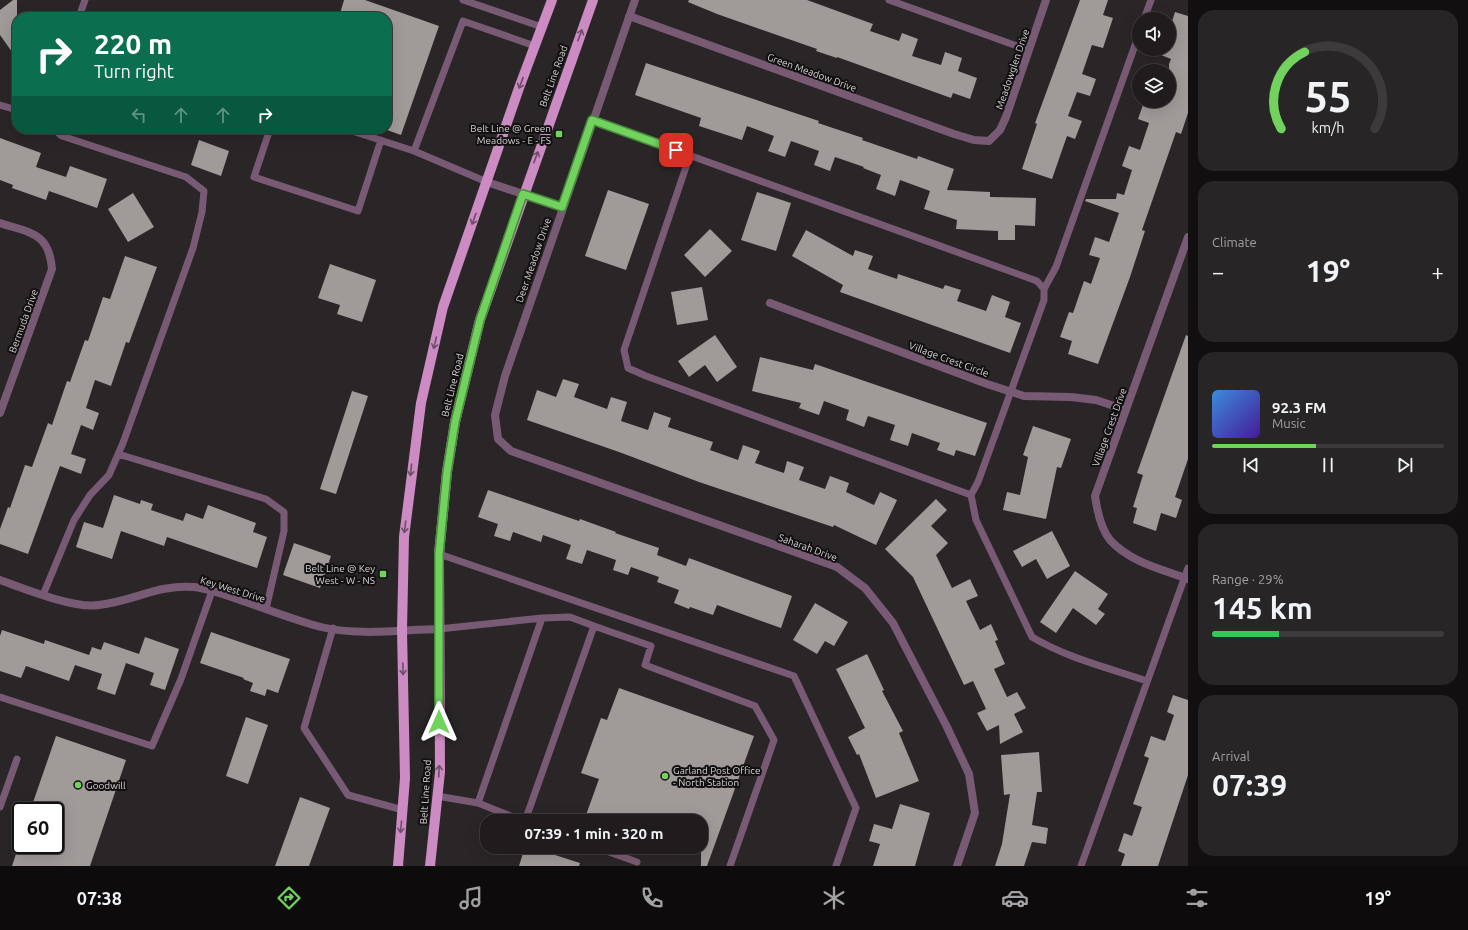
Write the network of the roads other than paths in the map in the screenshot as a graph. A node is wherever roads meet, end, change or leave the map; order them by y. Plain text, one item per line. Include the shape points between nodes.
1 (85, 0) edge
2 (463, 0) edge
3 (552, 0) edge
4 (593, 0) edge
5 (635, 0) edge
6 (889, 0) edge
7 (1046, 0) edge
8 (1151, 0) edge
9 (81, 12) edge
10 (1147, 12) edge
11 (629, 16) junction
12 (542, 27) junction
13 (535, 46) junction
14 (1028, 50) junction
15 (1132, 54) edge
16 (0, 105) edge
17 (12, 109) edge
18 (592, 120) junction
19 (60, 134) edge
20 (268, 134) edge
21 (362, 134) edge
22 (381, 140) junction
23 (989, 141) joint
24 (414, 151) junction
25 (690, 156) junction
26 (487, 182) junction
27 (523, 194) junction
28 (562, 207) junction
29 (0, 223) edge
30 (1188, 237) edge
31 (1044, 289) junction
32 (770, 303) dead end
33 (1012, 392) junction
34 (1126, 410) junction
35 (0, 413) edge
36 (498, 439) joint
37 (118, 454) junction
38 (971, 495) junction
39 (439, 554) junction
40 (1188, 568) edge
41 (1186, 578) edge
42 (0, 580) edge
43 (212, 591) junction
44 (43, 595) junction
45 (266, 609) junction
46 (542, 618) junction
47 (594, 626) junction
48 (333, 628) junction
49 (439, 629) junction
50 (402, 630) junction
51 (1147, 681) junction
52 (0, 697) edge
53 (17, 759) dead end
54 (437, 796) junction
55 (478, 803) junction
56 (0, 807) edge
57 (403, 810) junction
58 (506, 814) edge
59 (527, 814) edge
60 (615, 854) edge
61 (637, 862) dead end
62 (398, 866) edge
63 (430, 866) edge
64 (730, 866) edge
65 (836, 866) edge
66 (957, 866) edge
67 (1081, 866) edge

1 - 9 lane
2 - 12 lane
3 - 12 main road, Belt Line Road
27 -> 4 main road, Belt Line Road
5 - 11 street, Deer Meadow Drive
6 - 14 lane
7 - 14 street, Meadowglen Drive
8 - 10 lane
11 - 18 street, Deer Meadow Drive
11 - 23 street, Green Meadow Drive via 954,134
12 - 13 main road, Belt Line Road
13 - 24 lane via 463,21
13 -> 26 main road, Belt Line Road
14 - 23 street, Meadowglen Drive via 1006,117 1000,130
15 - 31 lane via 1056,267
16 - 17 lane
18 - 25 lane
18 - 28 street, Deer Meadow Drive
19 - 37 lane via 186,177 204,191 202,212 193,248
20 - 22 lane via 254,177 358,210
21 - 22 lane
22 - 24 lane
24 - 26 lane
25 - 31 lane via 1037,281
25 - 38 lane via 624,350 628,368
26 - 27 street
26 -> 50 main road, Belt Line Road via 444,307 421,403 404,537
27 - 28 street
27 - 39 main road, Belt Line Road via 480,320 457,415 447,472
28 - 36 street, Deer Meadow Drive via 505,376 495,415
29 - 35 street, Bermuda Drive via 39,236 51,254 52,269
30 - 34 street, Village Crest Drive
31 - 33 lane via 1044,300
32 - 33 street, Village Crest Circle
33 - 34 street, Village Crest Circle via 1024,396 1096,400
33 - 38 lane
34 - 41 street, Village Crest Drive via 1095,496 1099,517 1110,540 1134,559
36 - 66 street, Saharah Drive via 511,451 836,567 865,588 894,623 969,774 975,813
37 - 44 lane via 109,475 90,495 74,520
37 - 45 lane via 266,499 284,512 284,531
38 - 51 lane via 976,520 1032,637 1045,645
39 - 49 main road, Belt Line Road
39 - 65 lane via 794,676 856,808
40 - 41 lane
41 - 51 lane
42 - 44 street, Key West Drive
43 - 44 street, Key West Drive via 171,586 97,606
43 - 45 street, Key West Drive
43 - 52 lane via 181,679 152,746
45 - 48 street, Key West Drive
46 - 47 lane via 570,617
46 - 49 lane
46 - 55 lane
47 - 59 lane
47 - 64 lane via 651,646 645,665 755,706 774,740
48 - 50 street, Key West Drive via 348,631
48 - 57 lane via 304,728 348,795
49 - 50 street, Key West Drive
54 -> 49 main road, Belt Line Road via 440,772
50 -> 57 main road, Belt Line Road via 405,778
51 - 67 lane
53 - 56 lane
54 - 55 lane
54 - 63 main road, Belt Line Road
55 - 58 lane
57 -> 62 main road, Belt Line Road
60 - 61 lane

